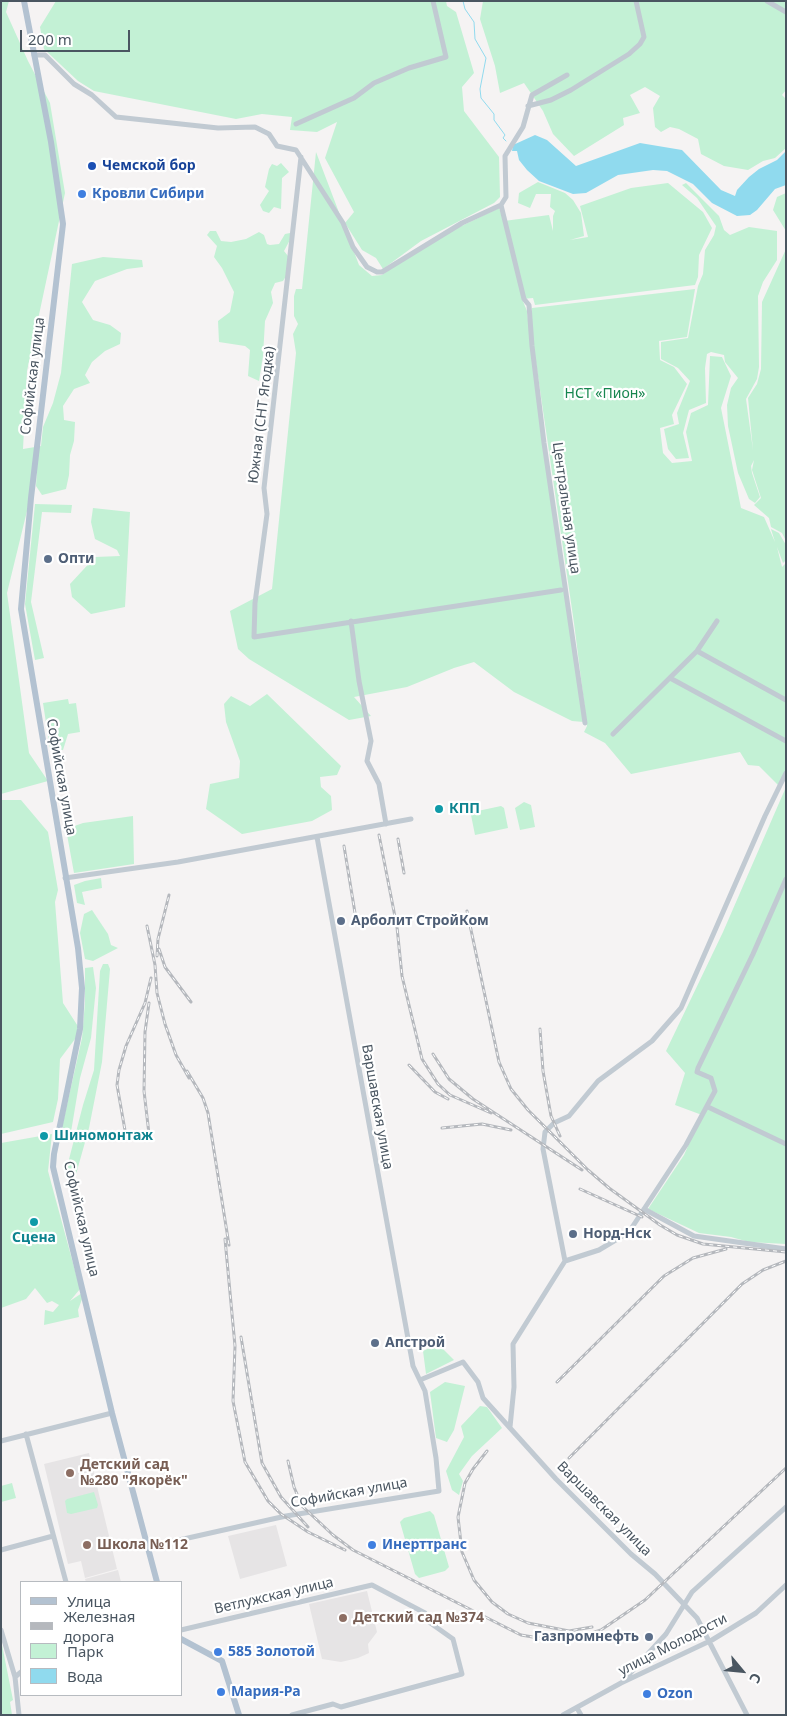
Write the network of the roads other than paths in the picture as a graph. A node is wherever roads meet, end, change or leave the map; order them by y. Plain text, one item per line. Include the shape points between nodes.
1 (24, 1) edge
2 (434, 1) edge
3 (636, 1) edge
4 (767, 1) edge
5 (786, 12) edge
6 (34, 54) junction
7 (567, 75) dead end
8 (528, 106) junction
9 (296, 124) dead end
10 (301, 157) junction
11 (501, 205) junction
12 (561, 590) dead end
13 (351, 621) junction
14 (717, 621) dead end
15 (697, 652) junction
16 (670, 678) junction
17 (786, 700) edge
18 (585, 723) dead end
19 (614, 734) dead end
20 (786, 741) edge
21 (786, 774) edge
22 (411, 819) dead end
23 (386, 824) junction
24 (317, 837) junction
25 (65, 878) junction
26 (786, 879) edge
27 (708, 1107) junction
28 (786, 1144) edge
29 (644, 1209) junction
30 (786, 1249) edge
31 (565, 1261) junction
32 (420, 1380) junction
33 (112, 1413) junction
34 (510, 1427) junction
35 (26, 1434) junction
36 (1, 1441) edge
37 (439, 1492) joint
38 (786, 1507) edge
39 (53, 1536) junction
40 (148, 1547) junction
41 (1, 1550) edge
42 (66, 1581) edge
43 (156, 1581) edge
44 (785, 1588) edge
45 (684, 1603) junction
46 (1, 1630) edge
47 (182, 1630) edge
48 (182, 1640) edge
49 (709, 1642) junction
50 (20, 1673) edge
51 (15, 1677) junction
52 (621, 1683) junction
53 (577, 1708) junction
54 (19, 1715) edge
55 (239, 1715) edge
56 (292, 1715) edge
57 (563, 1715) edge
58 (581, 1715) edge
59 (747, 1715) edge

1 - 6 main road, Софийская улица
2 - 9 street via 446,56 374,83 354,98
3 - 8 street via 644,37 640,44 571,90 552,100
4 - 5 street
6 - 10 street via 45,55 74,84 116,117 218,128 255,127 270,134 277,146 296,150
6 - 25 main road, Софийская улица via 63,224 21,609
7 - 8 street via 532,95
8 - 11 street via 522,127 506,156 506,197
10 - 11 street via 343,223 353,247 367,267 377,272 382,272 462,222
10 - 13 street, Южная (СНТ Ягодка) via 264,488 267,514 254,637
11 - 18 street, Центральная улица via 524,299 529,305 544,443
12 - 13 street
13 - 23 street via 371,741 367,761 379,784
14 - 15 street
15 - 16 street
15 - 17 street
16 - 19 street
16 - 20 street
21 - 31 street via 681,1008 652,1041 598,1082 568,1116 545,1132 543,1149
22 - 23 street
23 - 24 street
24 - 25 street
24 - 32 street, Варшавская улица via 413,1366
25 - 33 main road, Софийская улица via 80,964 82,1009 53,1167
26 - 27 street via 698,1068 697,1072 711,1078 715,1091
27 - 28 street
27 - 29 street
29 - 30 street via 694,1236
29 - 31 street via 629,1232 599,1250
31 - 34 street via 513,1344 514,1387
32 - 34 street, Варшавская улица via 463,1362 478,1382 483,1398
32 - 37 street, Варшавская улица via 430,1420
33 - 35 street
33 - 40 main road, Софийская улица
34 - 45 street, Варшавская улица via 601,1524
35 - 36 street
35 - 39 street
37 - 40 street, Софийская улица via 284,1516
38 - 45 street via 692,1592
39 - 41 street
39 - 42 street
40 - 43 main road, Софийская улица
44 - 49 street, улица Молодости via 756,1613
45 - 49 street, Варшавская улица via 697,1618
45 - 52 street via 666,1634
46 - 51 street
47 - 56 street, Ветлужская улица via 372,1585 425,1612 429,1622 452,1639 462,1674 341,1707 333,1704
48 - 55 main road via 222,1661
49 - 52 street, улица Молодости
49 - 59 street, Варшавская улица
50 - 51 street
51 - 54 street
52 - 53 street, улица Молодости
53 - 57 street, улица Молодости
53 - 58 street

